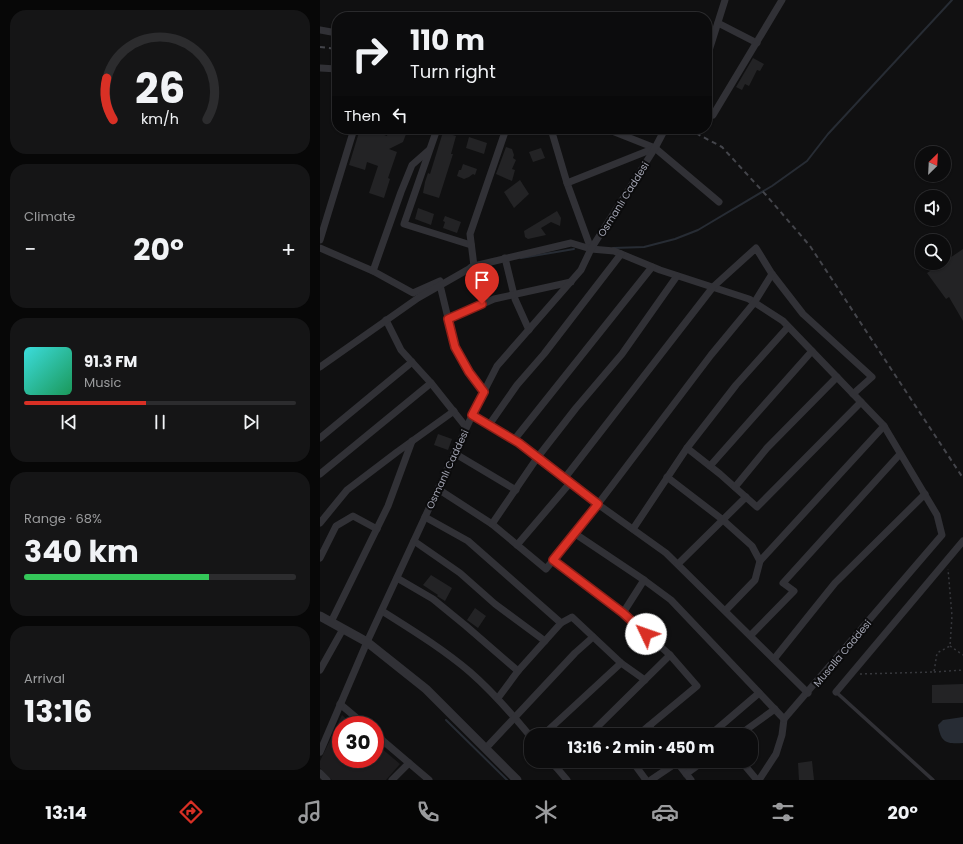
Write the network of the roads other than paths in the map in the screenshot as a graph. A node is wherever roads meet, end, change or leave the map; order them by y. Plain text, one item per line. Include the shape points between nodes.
1 (725, 0) edge
2 (782, 0) edge
3 (718, 23) junction
4 (320, 30) edge
5 (332, 32) edge
6 (712, 42) edge
7 (757, 43) junction
8 (320, 68) edge
9 (332, 69) edge
10 (714, 116) dead end
11 (352, 134) edge
12 (435, 134) edge
13 (504, 134) edge
14 (553, 134) edge
15 (620, 134) edge
16 (662, 134) edge
17 (655, 148) junction
18 (430, 149) junction
19 (568, 183) junction
20 (719, 202) dead end
21 (320, 240) edge
22 (471, 245) junction
23 (320, 248) edge
24 (591, 249) junction
25 (621, 254) junction
26 (505, 258) junction
27 (474, 266) junction
28 (652, 267) junction
29 (373, 271) junction
30 (772, 274) junction
31 (677, 276) junction
32 (571, 282) junction
33 (440, 286) junction
34 (713, 288) junction
35 (514, 294) junction
36 (754, 303) junction
37 (448, 319) junction
38 (386, 320) junction
39 (788, 327) junction
40 (529, 330) junction
41 (812, 351) junction
42 (412, 362) junction
43 (320, 367) edge
44 (837, 377) junction
45 (432, 383) junction
46 (484, 392) junction
47 (853, 394) junction
48 (861, 402) junction
49 (454, 411) junction
50 (472, 415) junction
51 (489, 425) junction
52 (466, 426) junction
53 (884, 426) junction
54 (320, 438) edge
55 (514, 440) junction
56 (412, 441) junction
57 (687, 448) junction
58 (454, 453) junction
59 (900, 454) junction
60 (537, 458) junction
61 (710, 466) junction
62 (320, 474) edge
63 (667, 477) junction
64 (567, 481) junction
65 (735, 487) junction
66 (438, 489) junction
67 (516, 490) junction
68 (925, 494) junction
69 (746, 497) junction
70 (598, 504) junction
71 (425, 517) junction
72 (723, 520) junction
73 (320, 523) edge
74 (492, 524) junction
75 (376, 529) junction
76 (633, 529) junction
77 (574, 533) junction
78 (414, 541) junction
79 (963, 541) edge
80 (517, 545) junction
81 (320, 558) edge
82 (553, 560) junction
83 (760, 561) junction
84 (678, 564) junction
85 (397, 578) junction
86 (644, 580) junction
87 (726, 610) junction
88 (382, 611) junction
89 (623, 613) junction
90 (320, 616) edge
91 (331, 622) junction
92 (561, 623) junction
93 (343, 629) junction
94 (751, 635) junction
95 (593, 637) junction
96 (545, 641) junction
97 (367, 642) junction
98 (670, 655) junction
99 (774, 659) junction
100 (621, 663) junction
101 (320, 670) edge
102 (518, 671) junction
103 (645, 680) junction
104 (836, 692) joint
105 (759, 693) junction
106 (808, 693) junction
107 (498, 698) junction
108 (340, 704) junction
109 (775, 709) junction
110 (354, 716) edge
111 (515, 718) junction
112 (784, 719) junction
113 (649, 726) joint
114 (551, 728) edge
115 (596, 728) edge
116 (647, 728) edge
117 (718, 728) edge
118 (749, 728) edge
119 (524, 729) edge
120 (384, 742) edge
121 (486, 748) junction
122 (320, 752) edge
123 (409, 763) junction
124 (558, 768) edge
125 (637, 768) edge
126 (667, 768) edge
127 (682, 768) edge
128 (694, 768) edge
129 (747, 768) edge
130 (320, 773) edge
131 (686, 774) junction
132 (327, 780) edge
133 (392, 780) edge
134 (429, 780) edge
135 (517, 780) edge
136 (568, 780) edge
137 (646, 780) edge
138 (650, 780) edge
139 (691, 780) edge
140 (758, 780) edge
141 (933, 780) edge

1 - 3 street
2 - 7 street
3 - 6 street
3 - 7 street
4 - 5 street
7 - 10 street
8 - 9 street
11 - 21 street
12 - 18 street
13 - 22 street via 470,234
14 - 19 street
15 - 17 street
16 - 17 street, Osmanlı Caddesi
17 - 19 street
17 - 20 street
17 - 24 street, Osmanlı Caddesi
18 - 22 street via 404,224
18 - 29 street via 412,165
19 - 24 street
22 - 27 street
23 - 29 street
24 - 25 street
24 - 26 street via 571,243
24 - 32 street, Osmanlı Caddesi via 581,270
25 - 28 street
25 - 51 street via 517,385
26 - 27 street
26 - 35 street
27 - 29 street via 413,293
27 - 33 street
28 - 31 street
28 - 55 street
30 - 34 street via 756,248
30 - 36 street
30 - 47 street via 803,314 872,376
31 - 34 street
31 - 60 street via 622,354
32 - 35 street
32 - 40 street, Osmanlı Caddesi
33 - 37 street
33 - 38 street
34 - 36 street via 749,299
34 - 64 street
35 - 37 street via 494,299
35 - 40 street
36 - 39 street
36 - 70 street via 711,355
37 - 46 street via 455,347
38 - 42 street via 402,350
38 - 43 street
39 - 41 street
39 - 57 street via 736,385
40 - 46 street, Osmanlı Caddesi via 497,366
41 - 44 street
41 - 61 street
42 - 45 street
42 - 54 street
44 - 47 street
44 - 65 street via 767,448
45 - 49 street
45 - 62 street
46 - 50 street, Osmanlı Caddesi
47 - 48 street
48 - 53 street
48 - 69 street via 757,507
49 - 52 street
49 - 56 street
50 - 51 street
50 - 52 street, Osmanlı Caddesi
51 - 55 street
52 - 58 street, Osmanlı Caddesi
53 - 59 street
53 - 83 street
55 - 60 street
56 - 73 street via 347,490
56 - 75 street via 388,506
57 - 61 street
57 - 63 street
58 - 66 street, Osmanlı Caddesi
58 - 67 street
59 - 68 street
59 - 94 street via 783,583 794,591
60 - 64 street
60 - 67 street
61 - 65 street
63 - 72 street
63 - 76 street
64 - 70 street
64 - 80 street
65 - 69 street
66 - 71 street, Osmanlı Caddesi
66 - 74 street
67 - 74 street
68 - 99 street via 835,583
68 - 106 street, Musalla Caddesi via 937,515 942,535
69 - 72 street
70 - 76 street
70 - 77 street
71 - 78 street, Osmanlı Caddesi
71 - 92 street via 468,541
72 - 83 street via 752,546
72 - 84 street
74 - 80 street
75 - 81 street via 353,516 336,526
75 - 91 street
76 - 84 street
77 - 82 street
77 - 86 street
78 - 85 street, Osmanlı Caddesi
78 - 96 street via 460,573 495,604
79 - 104 street
80 - 82 street via 546,569
82 - 89 street
83 - 87 street via 755,580
84 - 87 street
85 - 88 street, Osmanlı Caddesi
85 - 102 street via 433,599
86 - 89 street
86 - 105 street via 670,600
87 - 94 street
88 - 97 street, Osmanlı Caddesi
88 - 107 street via 422,636 469,671
89 - 98 street
90 - 91 street
91 - 93 street
92 - 95 street via 572,617
92 - 96 street
93 - 97 street
93 - 101 street
94 - 99 street
95 - 100 street
95 - 111 street
96 - 102 street
97 - 108 street, Osmanlı Caddesi
97 - 121 street via 426,689
98 - 103 street
98 - 113 street via 698,686
99 - 106 street
100 - 103 street
100 - 114 street
102 - 107 street
103 - 115 street
104 - 141 lane
105 - 109 street
105 - 117 street
106 - 112 street, Musalla Caddesi
107 - 111 street
108 - 110 street
108 - 122 street, Osmanlı Caddesi
109 - 112 street
109 - 118 street
111 - 119 street
111 - 121 street
112 - 140 street via 776,754
113 - 116 street
120 - 123 street
121 - 135 street
123 - 133 street
123 - 134 street
124 - 136 street
125 - 137 street
126 - 138 street
127 - 131 street
128 - 131 street
129 - 140 street
130 - 132 street
131 - 139 street

